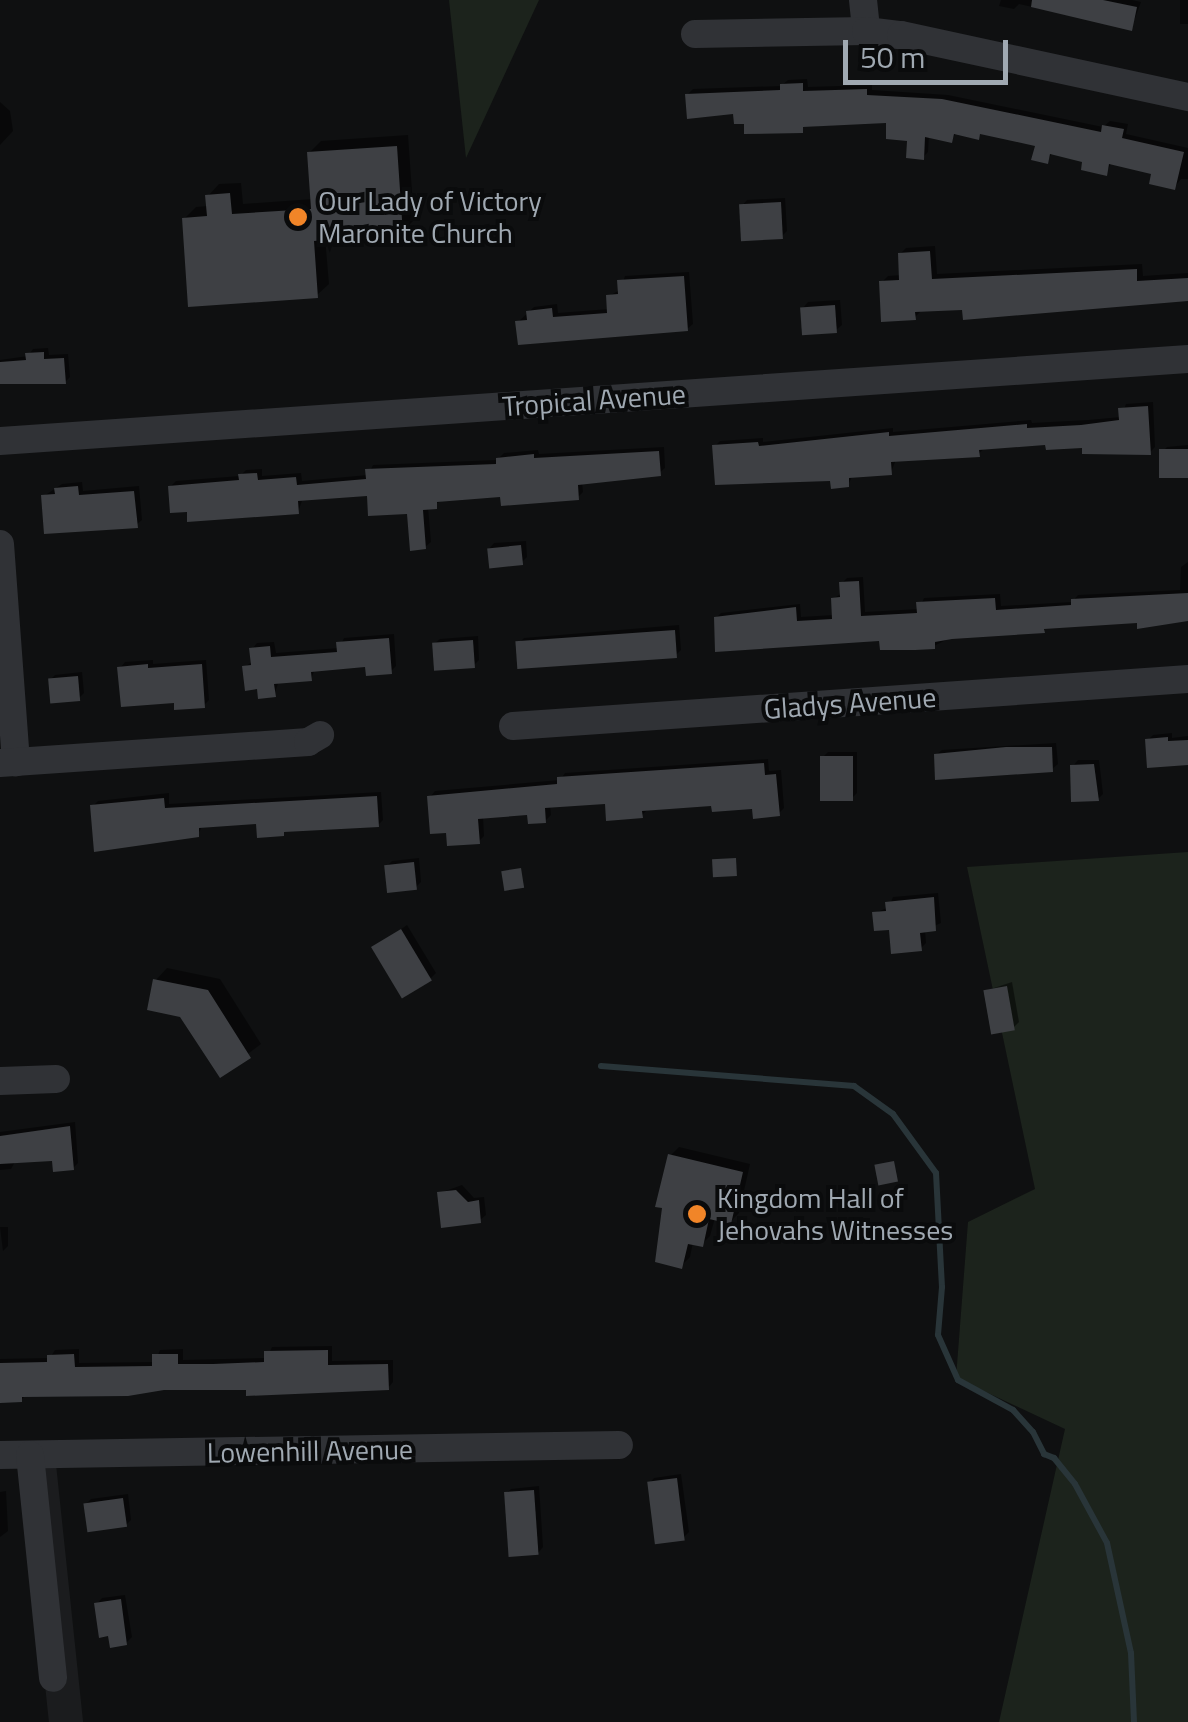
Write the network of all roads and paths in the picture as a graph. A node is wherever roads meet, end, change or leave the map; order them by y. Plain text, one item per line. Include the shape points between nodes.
1 (863, 0) edge
2 (866, 31) junction
3 (695, 34) dead end
4 (1188, 97) edge
5 (1188, 359) edge
6 (0, 440) edge
7 (0, 544) edge
8 (1188, 679) edge
9 (513, 726) dead end
10 (320, 735) dead end
11 (8, 763) edge
12 (56, 1079) dead end
13 (0, 1081) edge
14 (619, 1445) dead end
15 (30, 1455) junction
16 (0, 1456) edge
17 (53, 1678) dead end

1 - 2 street
2 - 3 street
2 - 4 street
5 - 6 street, Tropical Avenue
7 - 11 street
8 - 9 street, Gladys Avenue
10 - 11 street via 308,742
12 - 13 street
14 - 15 street, Lowenhill Avenue
15 - 16 street, Lowenhill Avenue
15 - 17 street

